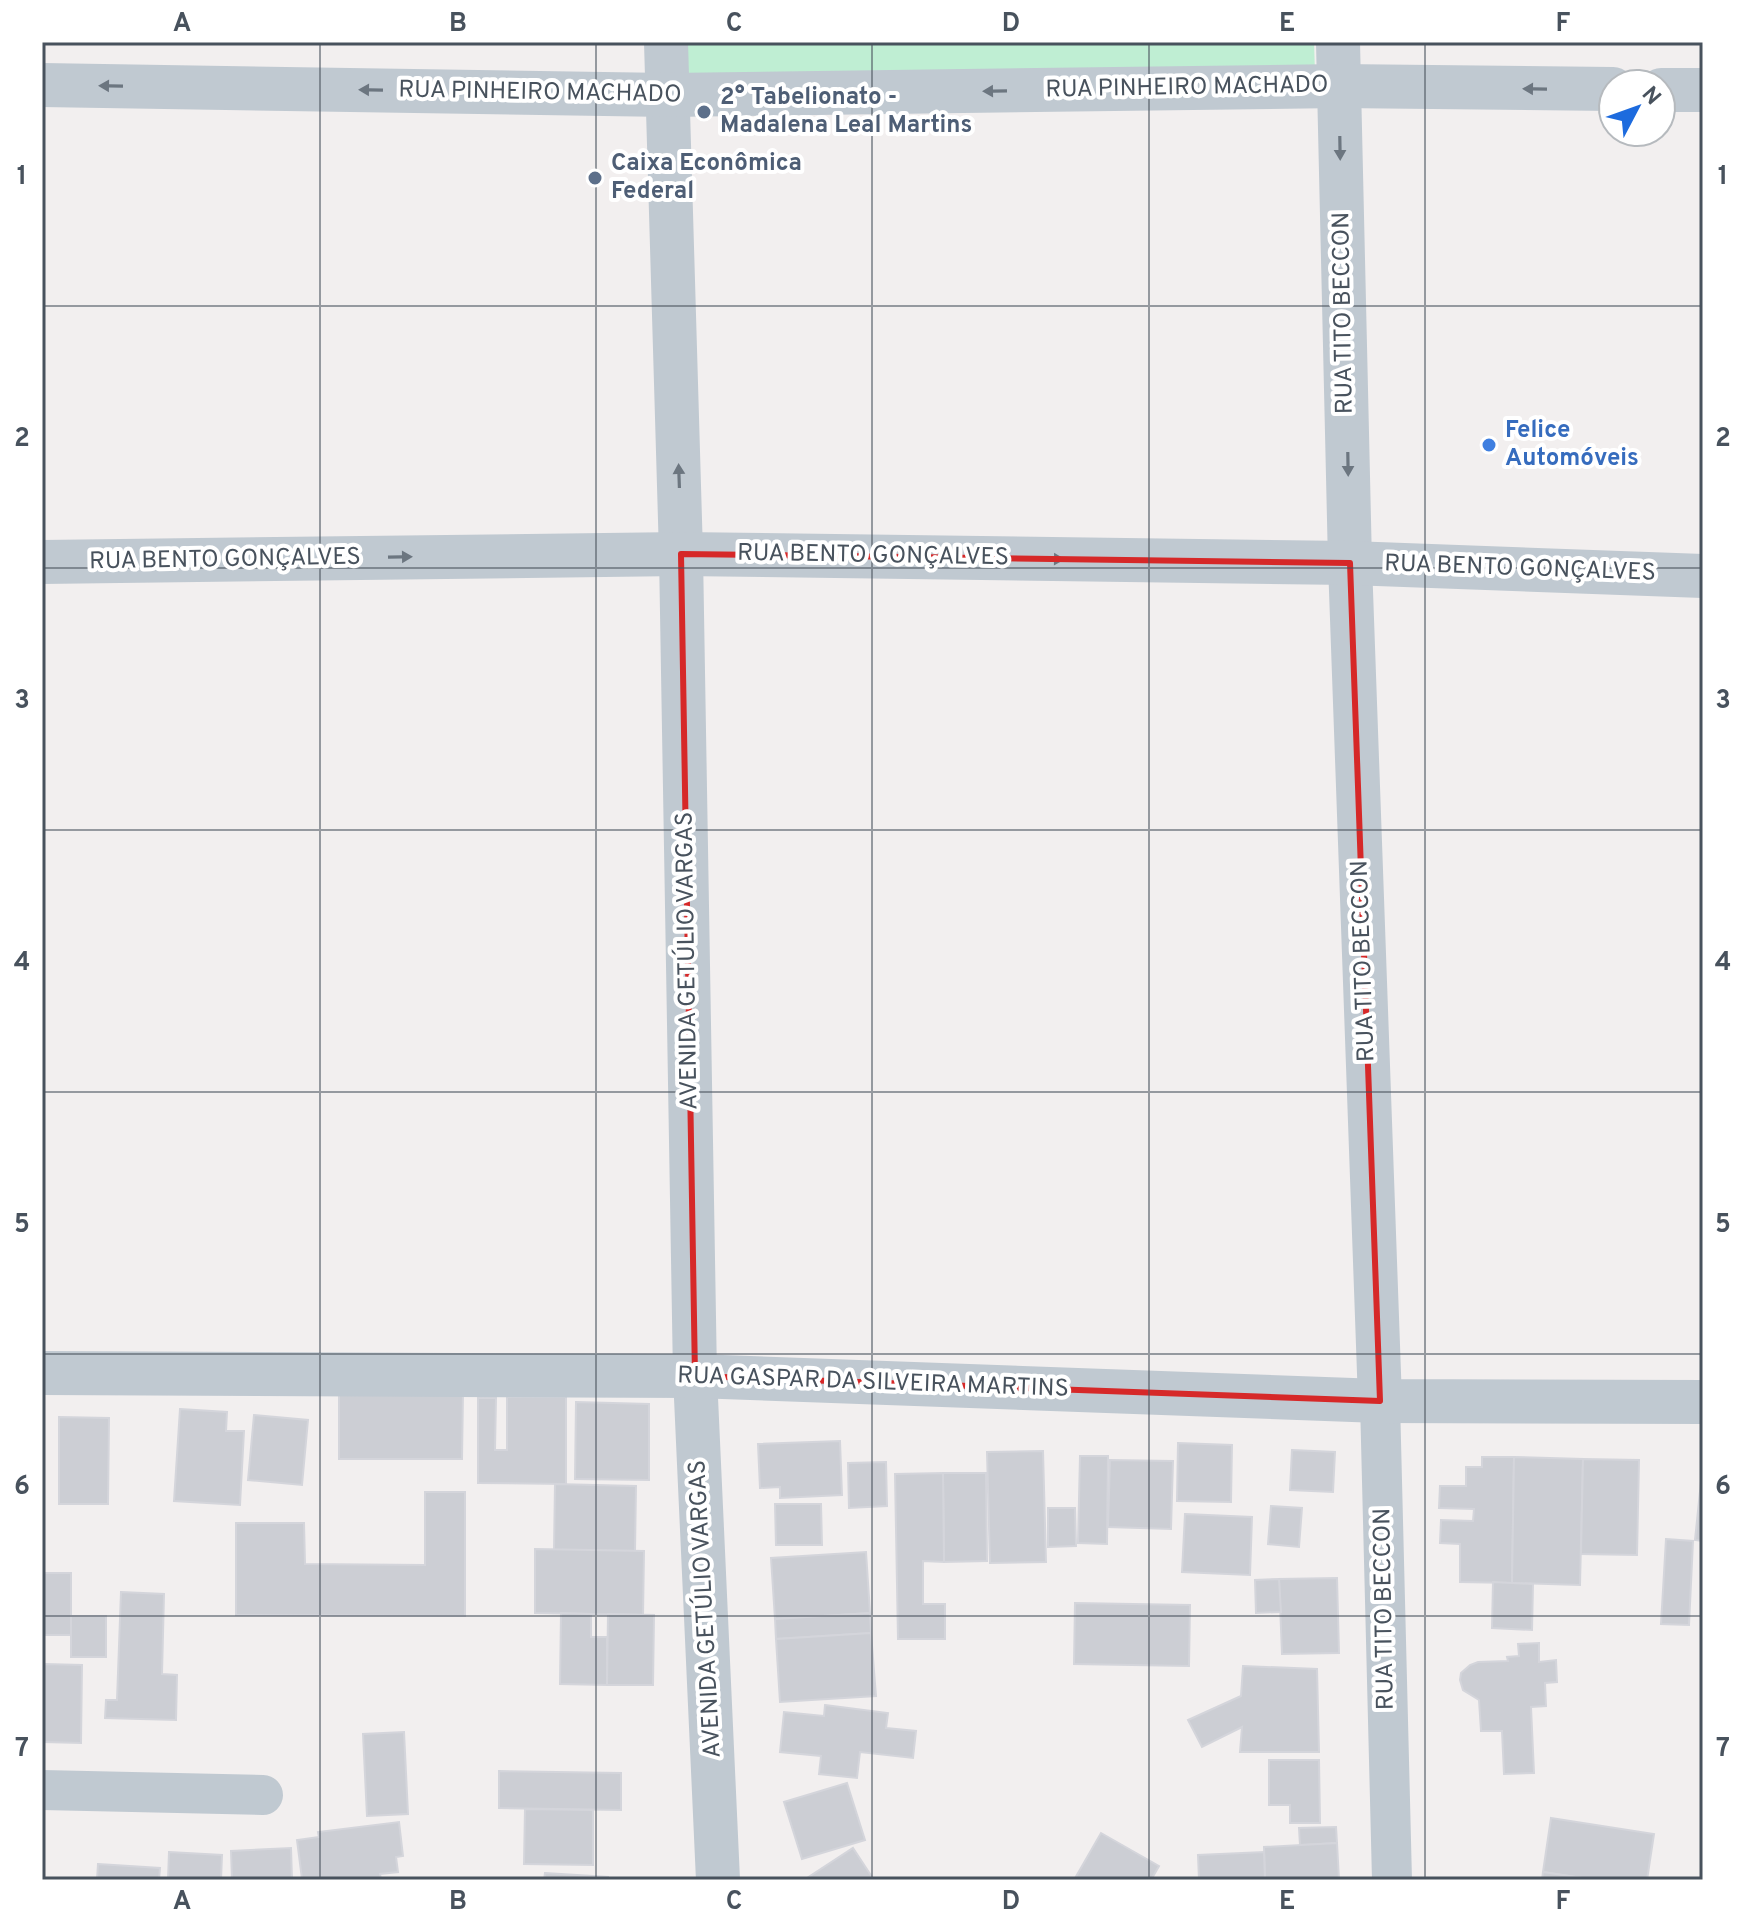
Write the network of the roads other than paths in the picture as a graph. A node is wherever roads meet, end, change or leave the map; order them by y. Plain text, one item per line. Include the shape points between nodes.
1 (666, 42) edge
2 (1338, 42) edge
3 (42, 85) edge
4 (1339, 86) junction
5 (1597, 89) edge
6 (1677, 90) edge
7 (1703, 90) edge
8 (668, 95) junction
9 (681, 554) junction
10 (42, 562) edge
11 (1350, 563) junction
12 (1703, 576) edge
13 (42, 1373) edge
14 (695, 1376) junction
15 (1380, 1401) junction
16 (1703, 1402) edge
17 (42, 1790) edge
18 (263, 1795) dead end
19 (718, 1880) edge
20 (1392, 1880) edge

1 - 8 street, AVENIDA GETÚLIO VARGAS
2 - 4 street, RUA TITO BECCON
8 -> 3 street, RUA PINHEIRO MACHADO
5 -> 4 street, RUA PINHEIRO MACHADO
4 -> 8 street, RUA PINHEIRO MACHADO
4 -> 11 street, RUA TITO BECCON
6 - 7 street
9 -> 8 street, AVENIDA GETÚLIO VARGAS
10 -> 9 street, RUA BENTO GONÇALVES
9 -> 11 street, RUA BENTO GONÇALVES
9 - 14 street, AVENIDA GETÚLIO VARGAS
11 - 12 street, RUA BENTO GONÇALVES
11 - 15 street, RUA TITO BECCON
13 - 14 street, RUA GASPAR DA SILVEIRA MARTINS
14 - 15 street, RUA GASPAR DA SILVEIRA MARTINS
14 - 19 street, AVENIDA GETÚLIO VARGAS
15 - 16 street, RUA GASPAR DA SILVEIRA MARTINS
15 - 20 street, RUA TITO BECCON
17 - 18 street

